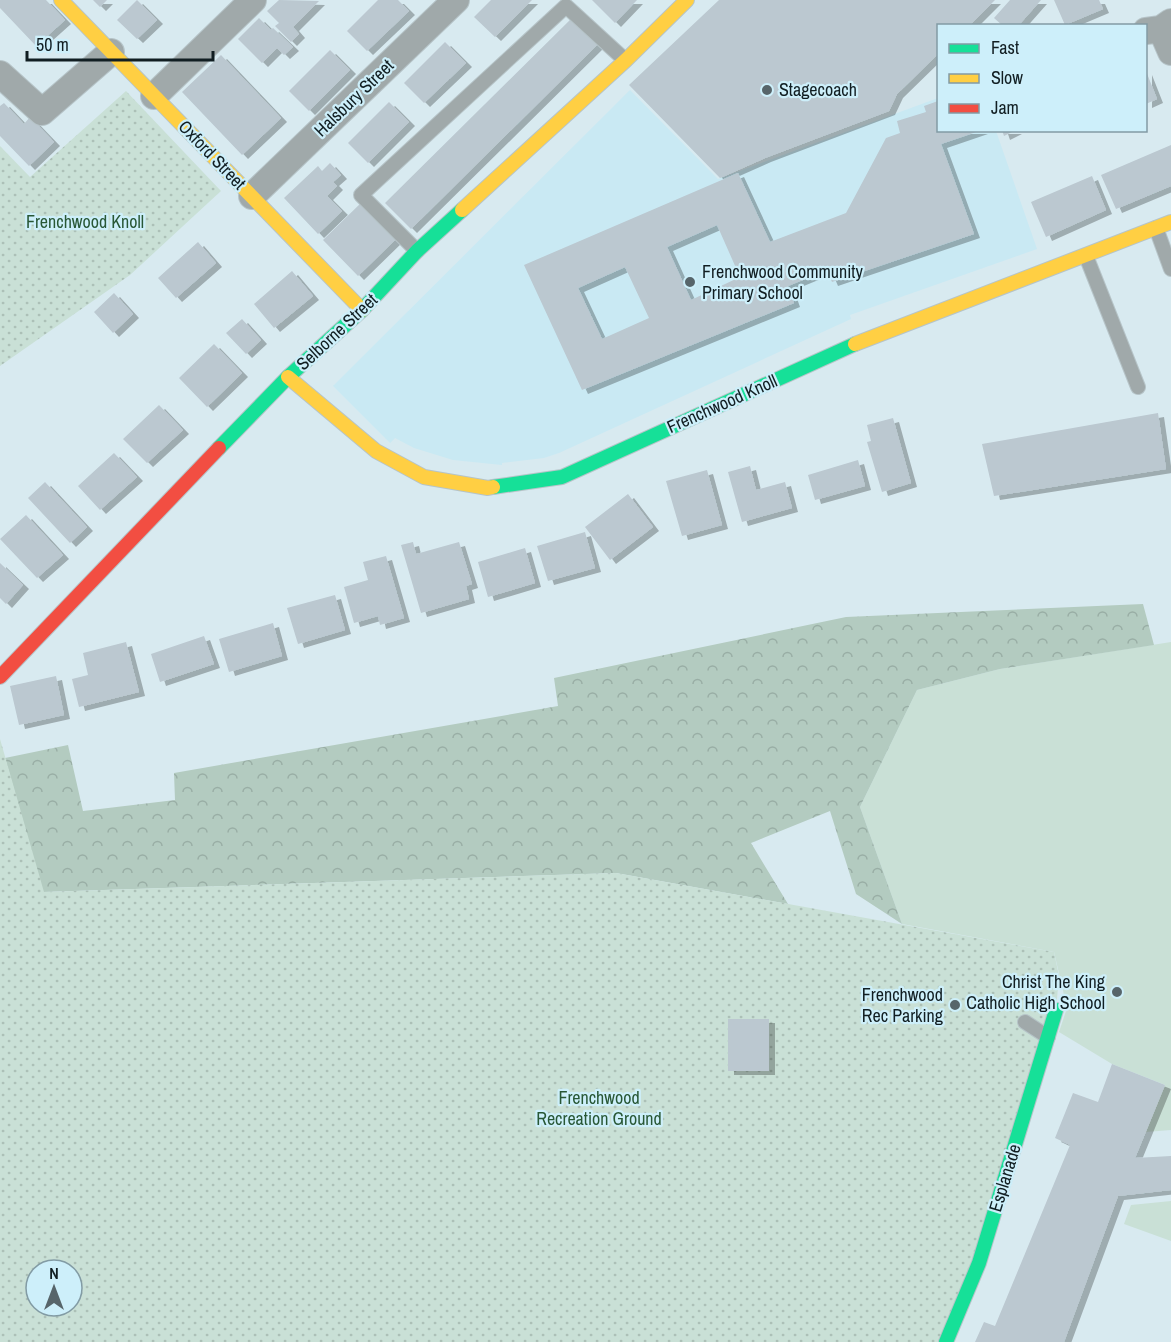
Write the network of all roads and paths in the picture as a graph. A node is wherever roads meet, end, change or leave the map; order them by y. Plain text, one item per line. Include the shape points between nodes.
1 (61, 0) edge
2 (253, 0) edge
3 (456, 0) edge
4 (687, 0) edge
5 (111, 52) junction
6 (626, 60) junction
7 (0, 74) edge
8 (154, 96) junction
9 (252, 196) junction
10 (1171, 222) edge
11 (1156, 228) junction
12 (417, 251) junction
13 (1086, 255) junction
14 (1171, 269) edge
15 (362, 310) junction
16 (288, 377) junction
17 (1138, 387) dead end
18 (0, 677) edge
19 (1056, 1010) dead end
20 (1025, 1022) dead end
21 (1047, 1037) junction
22 (946, 1342) edge

1 - 5 street, Oxford Street
2 - 8 street
3 - 9 street, Halsbury Street
4 - 6 street, Selborne Street
5 - 7 street via 42,112
5 - 8 street, Oxford Street
6 - 12 street, Selborne Street
6 - 12 lane via 567,6 455,108 361,195
8 - 9 street, Oxford Street
9 - 15 street, Oxford Street
10 - 11 street, Frenchwood Knoll
11 - 13 street, Frenchwood Knoll
11 - 14 lane
12 - 15 street, Selborne Street
13 - 16 street, Frenchwood Knoll via 861,341 562,477 488,488 424,477 376,451
13 - 17 lane
15 - 16 street, Selborne Street
16 - 18 street, Selborne Street
19 - 21 street, Esplanade
20 - 21 lane
21 - 22 street, Esplanade via 979,1263

